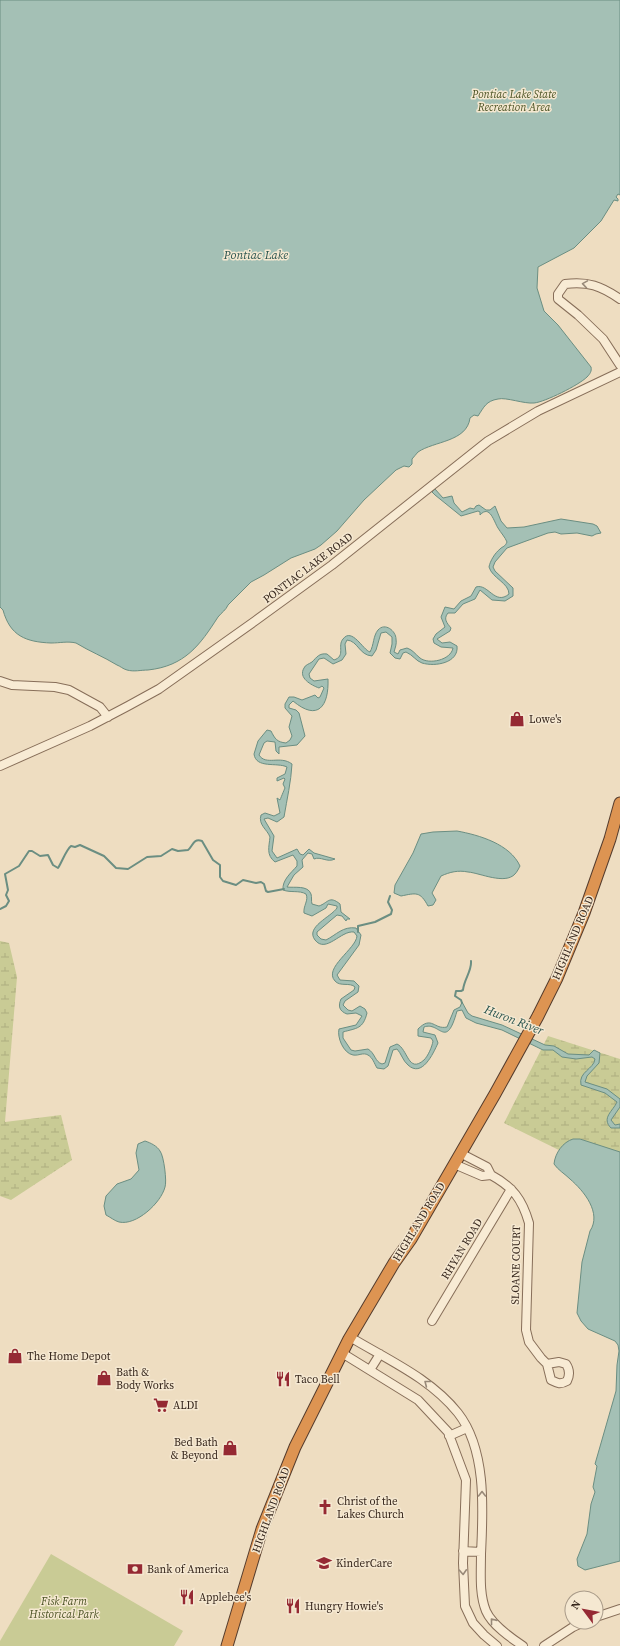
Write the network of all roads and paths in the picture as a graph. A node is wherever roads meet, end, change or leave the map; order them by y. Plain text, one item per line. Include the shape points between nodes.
1 (620, 299) edge
2 (620, 365) edge
3 (620, 372) edge
4 (0, 682) edge
5 (108, 717) junction
6 (0, 766) edge
7 (620, 803) edge
8 (460, 1153) junction
9 (454, 1164) junction
10 (491, 1175) junction
11 (511, 1188) junction
12 (432, 1321) dead end
13 (350, 1336) junction
14 (342, 1353) junction
15 (380, 1354) junction
16 (547, 1364) dead end
17 (370, 1370) junction
18 (467, 1428) junction
19 (449, 1436) junction
20 (463, 1551) junction
21 (481, 1552) junction
22 (620, 1608) edge
23 (604, 1614) edge
24 (568, 1630) edge
25 (227, 1646) edge
26 (497, 1646) edge
27 (523, 1646) edge
28 (544, 1646) edge

1 -> 2 street via 606,289 577,282 565,284 558,294 558,299 578,314 603,339
3 - 5 street, PONTIAC LAKE ROAD via 538,411 494,436 274,608 172,680
4 - 5 street via 69,690 100,707
5 - 6 street, PONTIAC LAKE ROAD
7 - 8 highway, HIGHLAND ROAD via 599,872 557,978 511,1066
8 - 9 highway, HIGHLAND ROAD
8 - 10 street, SLOANE COURT via 487,1166
9 - 10 street, SLOANE COURT via 482,1176
9 - 13 highway, HIGHLAND ROAD via 411,1239
10 - 11 street, SLOANE COURT
11 - 12 street, RHYAN ROAD
11 - 16 street, SLOANE COURT via 524,1208 528,1223 526,1330 529,1342
13 - 14 highway, HIGHLAND ROAD
13 - 15 street
14 - 17 street
14 - 25 highway, HIGHLAND ROAD via 286,1466 262,1529
15 - 17 street
18 -> 15 street via 459,1414 424,1380
17 - 19 street via 418,1400
18 - 19 street
21 -> 18 street via 483,1489 475,1449
19 - 20 street via 466,1480
20 - 21 street
20 -> 26 street via 465,1606 473,1623
27 -> 21 street via 502,1631 486,1612 480,1583
22 - 23 street
24 - 28 street

